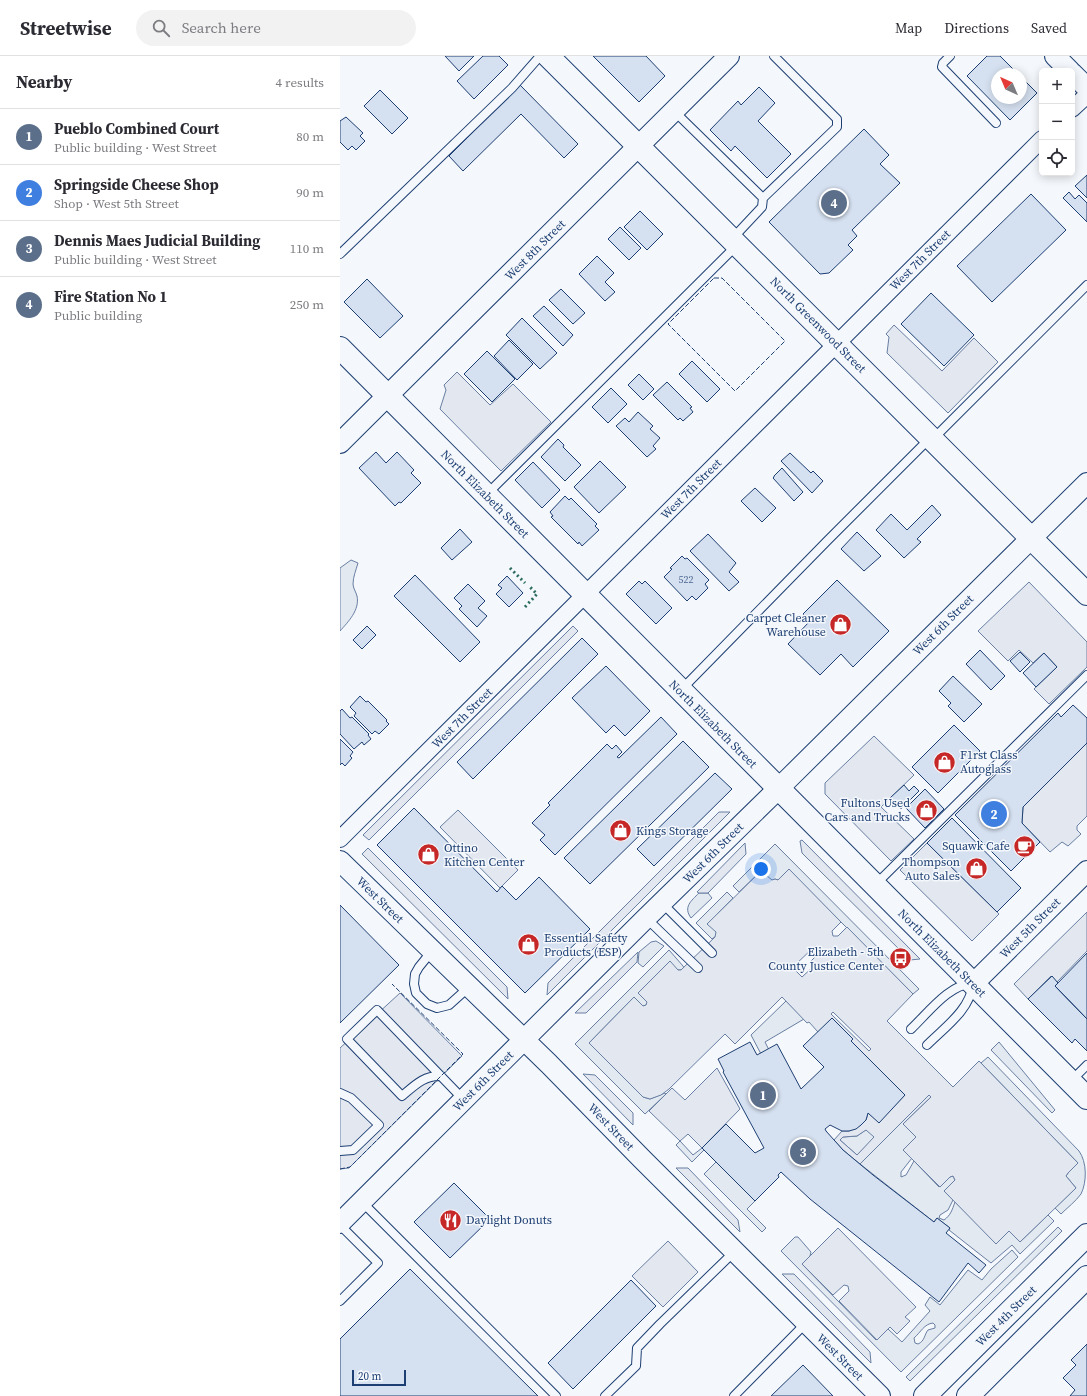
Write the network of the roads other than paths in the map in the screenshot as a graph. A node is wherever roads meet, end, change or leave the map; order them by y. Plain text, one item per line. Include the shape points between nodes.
1 (540, 56) edge
2 (548, 56) edge
3 (729, 56) edge
4 (774, 56) edge
5 (950, 56) edge
6 (1054, 56) edge
7 (1067, 68) edge
8 (1075, 76) edge
9 (1087, 88) edge
10 (1087, 94) edge
11 (1075, 107) edge
12 (674, 111) junction
13 (996, 123) dead end
14 (1041, 140) edge
15 (638, 147) junction
16 (763, 198) junction
17 (734, 242) junction
18 (340, 254) edge
19 (1087, 285) edge
20 (837, 344) junction
21 (340, 348) edge
22 (388, 397) junction
23 (931, 439) junction
24 (340, 443) edge
25 (1087, 483) edge
26 (486, 495) junction
27 (1031, 538) junction
28 (1087, 594) edge
29 (585, 595) junction
30 (1087, 675) edge
31 (680, 691) junction
32 (778, 789) junction
33 (340, 839) edge
34 (340, 861) edge
35 (1087, 871) edge
36 (875, 886) junction
37 (662, 903) junction
38 (646, 918) junction
39 (432, 951) junction
40 (712, 953) dead end
41 (698, 968) dead end
42 (973, 984) junction
43 (469, 987) junction
44 (911, 1029) dead end
45 (524, 1040) junction
46 (927, 1045) dead end
47 (1087, 1065) edge
48 (440, 1076) junction
49 (1070, 1082) junction
50 (340, 1093) edge
51 (1087, 1098) edge
52 (464, 1100) junction
53 (340, 1151) edge
54 (362, 1202) junction
55 (340, 1224) edge
56 (1087, 1235) edge
57 (735, 1251) junction
58 (1087, 1278) edge
59 (340, 1301) edge
60 (806, 1323) junction
61 (556, 1396) edge
62 (605, 1396) edge
63 (734, 1396) edge
64 (880, 1396) edge
65 (925, 1396) edge
66 (968, 1396) edge

1 - 18 lane via 512,88
2 - 15 main road, North Greenwood Street
3 - 12 street, West 8th Street
4 - 16 lane via 837,119 837,127
5 - 13 lane via 942,67
6 - 7 street
8 - 9 street
10 - 11 street
12 - 15 street, West 8th Street
12 - 16 lane
14 - 20 street, West 7th Street
15 - 17 main road, North Greenwood Street
15 - 22 street, West 8th Street
16 - 17 lane via 762,207
17 - 20 main road, North Greenwood Street
17 - 26 lane
19 - 23 lane
20 - 23 main road, North Greenwood Street
20 - 29 street, West 7th Street
21 - 22 main road, North Elizabeth Street
22 - 24 street, West 8th Street
22 - 26 main road, North Elizabeth Street
23 - 27 main road, North Greenwood Street
23 - 31 lane
25 - 27 street, West 6th Street
26 - 29 main road, North Elizabeth Street
27 - 28 main road, North Greenwood Street
27 - 32 street, West 6th Street
29 - 31 main road, North Elizabeth Street
29 - 33 street, West 7th Street
30 - 36 lane
31 - 32 main road, North Elizabeth Street
32 - 36 main road, North Elizabeth Street
32 - 37 street, West 6th Street
34 - 39 street, West Street
35 - 42 street, West 5th Street
36 - 42 main road, North Elizabeth Street
37 - 38 street, West 6th Street
37 - 40 lane
38 - 41 lane
38 - 45 street, West 6th Street
39 - 43 street, West Street
39 - 43 lane via 415,974 414,989 420,998 432,1007 444,1007
42 - 44 lane via 964,984 952,990
42 - 46 lane via 970,997 962,1010
42 - 49 main road, North Elizabeth Street
43 - 45 street, West Street
45 - 52 street, West 6th Street
45 - 57 street, West Street
47 - 49 lane
48 - 48 lane via 377,1010 347,1039 402,1096 425,1078
48 - 52 lane
49 - 51 main road, North Elizabeth Street
50 - 53 lane via 351,1098 379,1125 353,1150
52 - 54 street, West 6th Street
54 - 55 street, West 6th Street
54 - 61 lane
55 - 59 lane via 378,1263
56 - 65 main road, West 4th Street
57 - 60 street, West Street
57 - 62 lane via 637,1348 636,1366
58 - 66 main road
60 - 63 lane
60 - 64 street, West Street

